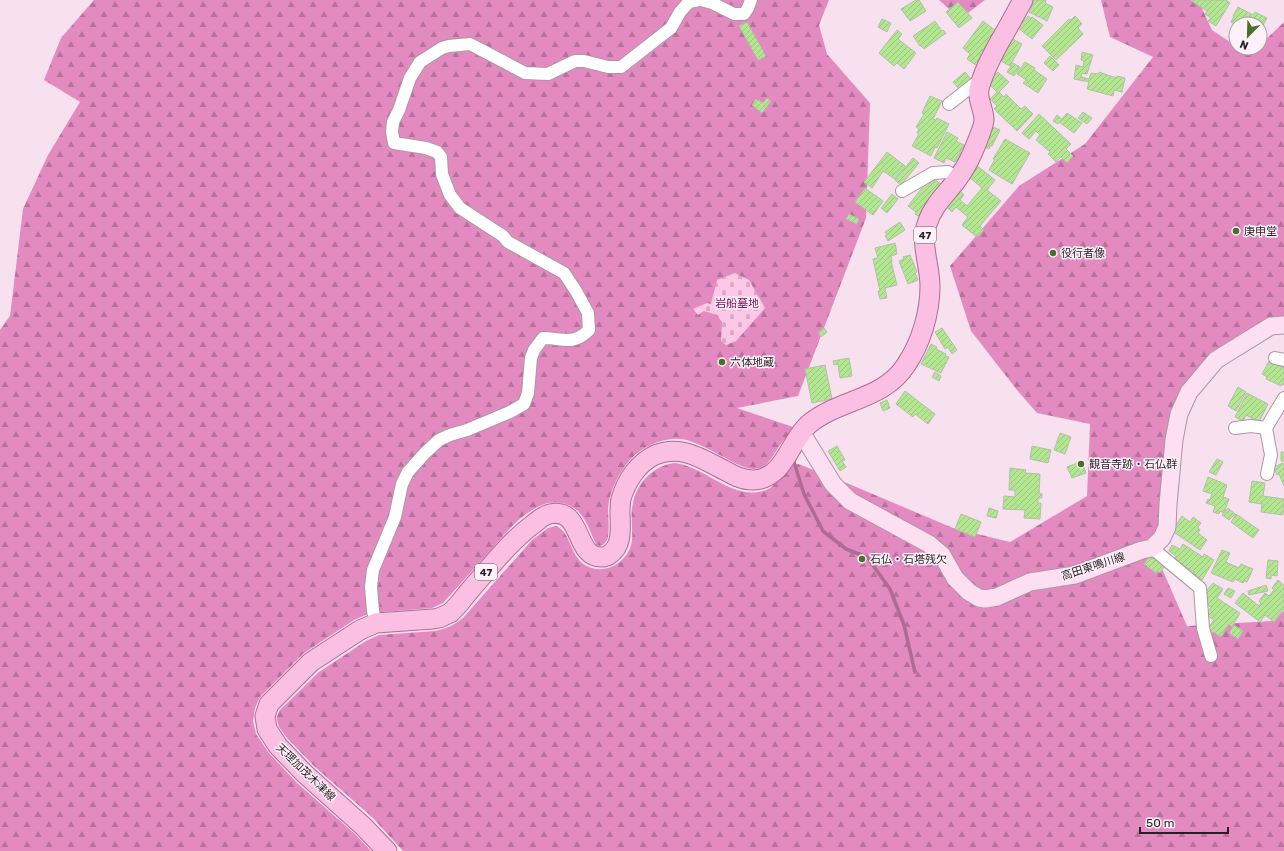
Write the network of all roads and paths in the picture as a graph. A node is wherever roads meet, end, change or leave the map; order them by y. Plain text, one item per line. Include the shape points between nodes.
1 (700, 0) edge
2 (751, 0) edge
3 (1023, 0) edge
4 (982, 79) junction
5 (949, 104) dead end
6 (957, 179) junction
7 (902, 191) dead end
8 (1284, 325) edge
9 (1284, 398) edge
10 (1235, 428) dead end
11 (1266, 428) junction
12 (801, 432) junction
13 (1267, 474) dead end
14 (1152, 548) junction
15 (376, 623) junction
16 (1211, 656) dead end
17 (387, 851) edge

1 - 2 street via 734,14 744,14
1 - 15 street via 689,2 671,28 621,68 576,61 548,74 525,73 470,44 442,48 420,62 410,78 393,122 394,143 437,152 441,157 442,174 450,195 460,208 503,236 508,242 564,274 588,313 589,330 577,339 569,341 543,338 530,358 528,393 524,404 439,440 408,472 402,484 396,516 373,570 373,611
3 - 4 main road, 天理加茂木津線 / 47
4 - 5 street
4 - 6 main road, 天理加茂木津線 / 47 via 978,93 984,121 971,156
6 - 7 street via 948,172 933,173
6 - 12 main road, 天理加茂木津線 / 47 via 933,210 926,226 925,244 930,285 926,319 916,348 904,369 888,384 822,414
8 - 14 main road via 1271,326 1216,360 1189,392 1179,414 1174,440 1167,527 1162,538
9 - 11 street
10 - 11 street
11 - 13 street via 1271,454
12 - 14 main road, 高田東鳴川線 via 833,484 850,500 930,544 942,556 956,578 969,592 979,598 997,597 1030,582 1075,575
12 - 15 main road, 天理加茂木津線 / 47 via 779,467 770,476 758,480 740,478 686,452 658,454 638,469 627,484 621,499 618,545 610,554 603,557 590,554 572,522 562,515 547,515 524,531 450,612 440,618
14 - 16 street via 1200,588 1204,628
15 - 17 main road, 天理加茂木津線 / 47 via 360,630 311,662 269,704 264,720 278,746

